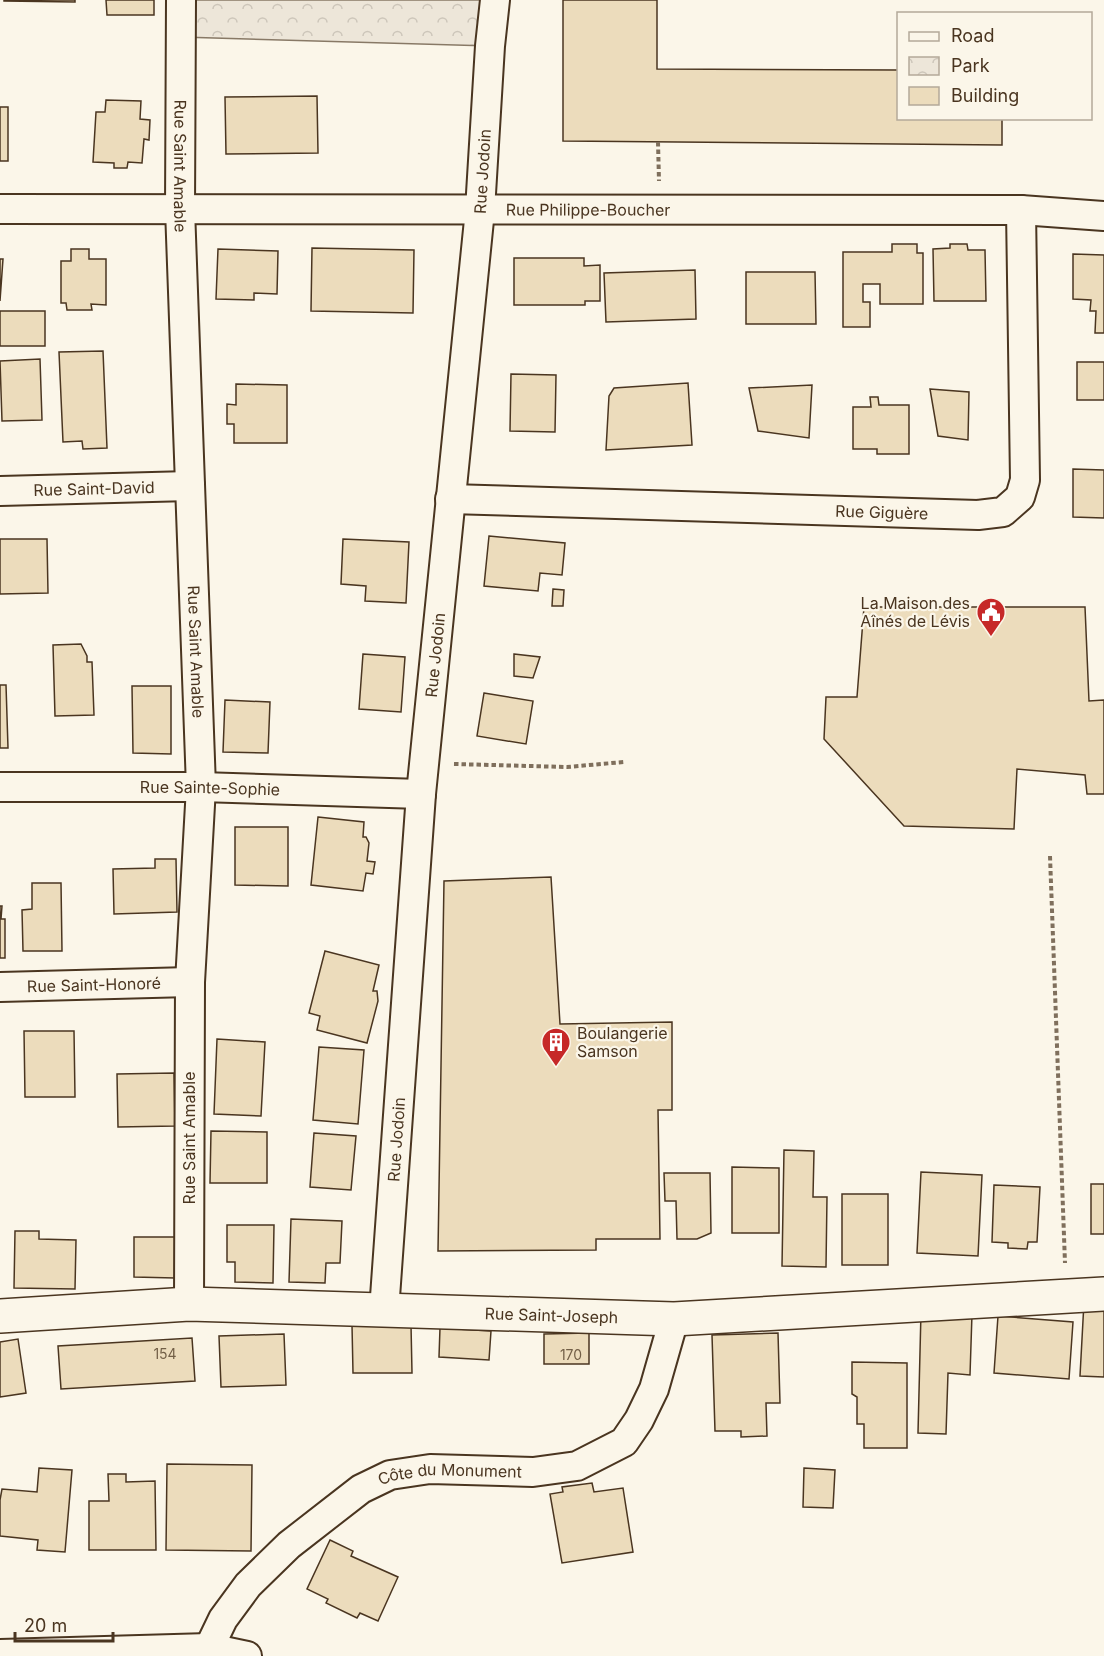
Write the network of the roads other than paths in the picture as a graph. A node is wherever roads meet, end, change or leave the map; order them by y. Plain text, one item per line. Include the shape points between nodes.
1 (181, 0) edge
2 (495, 0) edge
3 (0, 209) edge
4 (180, 209) junction
5 (480, 210) junction
6 (1021, 210) junction
7 (1104, 216) edge
8 (190, 486) junction
9 (0, 491) edge
10 (450, 499) junction
11 (0, 787) edge
12 (201, 787) junction
13 (421, 794) junction
14 (190, 982) junction
15 (0, 987) edge
16 (1104, 1294) edge
17 (189, 1304) junction
18 (384, 1311) junction
19 (0, 1316) edge
20 (674, 1319) junction
21 (209, 1648) junction
22 (0, 1654) edge
23 (247, 1656) edge

1 - 4 street, Rue Saint Amable
2 - 5 street, Rue Jodoin
3 - 4 street, Rue Philippe-Boucher
4 - 5 street, Rue Philippe-Boucher
4 - 8 street, Rue Saint Amable
5 - 6 street, Rue Philippe-Boucher
5 - 10 street, Rue Jodoin
6 - 7 street, Rue Philippe-Boucher
6 - 10 street, Rue Giguère via 1025,480 1020,497 1003,512 978,515
8 - 9 street, Rue Saint-David
8 - 12 street, Rue Saint Amable
10 - 13 street, Rue Jodoin
11 - 12 street, Rue Sainte-Sophie
12 - 13 street, Rue Sainte-Sophie
12 - 14 street, Rue Saint Amable
13 - 18 street, Rue Jodoin
14 - 15 street, Rue Saint-Honoré
14 - 17 street, Rue Saint Amable
16 - 20 street, Rue Saint-Joseph
17 - 18 street, Rue Saint-Joseph
17 - 19 street, Rue Saint-Joseph
18 - 20 street, Rue Saint-Joseph
20 - 21 street, Côte du Monument via 654,1389 624,1442 577,1466 533,1472 430,1469 390,1475 361,1489 289,1545 248,1584 223,1619
21 - 22 street
21 - 23 street

